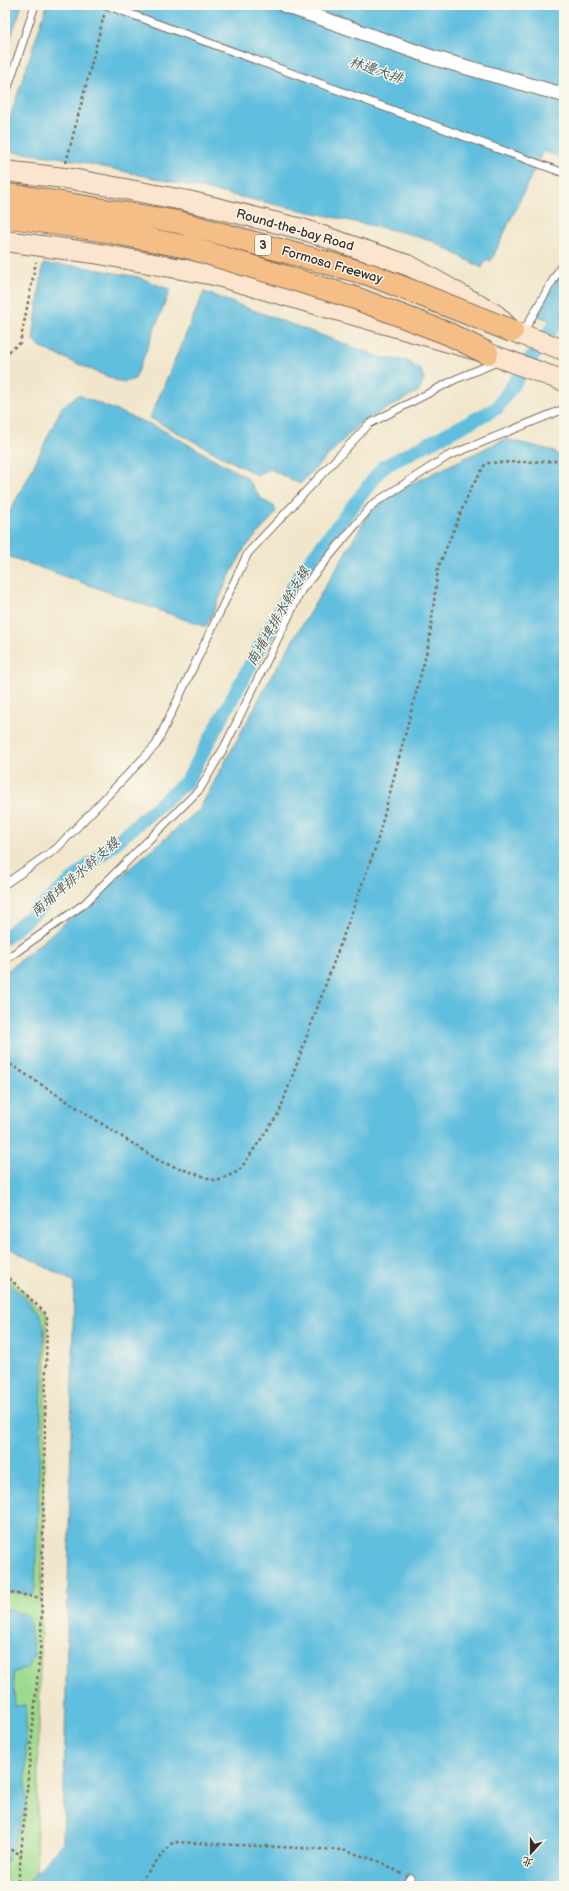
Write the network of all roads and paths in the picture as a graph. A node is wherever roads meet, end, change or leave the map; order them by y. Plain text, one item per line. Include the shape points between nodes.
1 (35, 5) edge
2 (106, 5) edge
3 (284, 5) edge
4 (564, 95) edge
5 (5, 96) edge
6 (5, 171) edge
7 (564, 173) edge
8 (53, 176) junction
9 (5, 195) edge
10 (5, 216) edge
11 (5, 241) edge
12 (40, 245) junction
13 (564, 261) edge
14 (521, 332) junction
15 (564, 350) edge
16 (498, 357) junction
17 (5, 363) edge
18 (559, 379) edge
19 (564, 409) edge
20 (564, 463) edge
21 (5, 884) edge
22 (5, 960) edge
23 (5, 1061) edge
24 (5, 1274) edge
25 (5, 1592) edge
26 (42, 1598) junction
27 (5, 1847) edge
28 (22, 1856) junction
29 (410, 1878) junction
30 (19, 1886) edge
31 (136, 1886) edge
32 (405, 1886) edge
33 (423, 1886) edge

1 - 5 lane
2 - 7 lane
2 - 8 path via 66,165
3 - 4 street via 434,58
6 - 8 street, Round-the-bay Road
8 - 12 street
8 - 14 street, Round-the-bay Road via 188,201 309,232 410,266
9 - 14 highway, Formosa Freeway / 3, bridge via 178,222 370,275
10 - 16 highway, Formosa Freeway / 3, bridge via 100,230 187,247 355,298 449,334
11 - 12 street
12 - 16 street via 214,275
12 - 17 path via 20,342 8,352
13 - 14 lane
14 - 15 street, Round-the-bay Road
16 - 18 street
16 - 21 lane via 369,424 248,553 156,745 56,849
19 - 22 lane via 448,456 374,504 302,589 225,746 200,789 84,904
20 - 23 path via 486,463 470,490 438,568 429,643 376,846 279,1113 239,1171 217,1181 162,1162
24 - 26 path via 47,1315
25 - 26 path
26 - 28 path via 41,1640
27 - 28 path
28 - 30 path
29 - 31 path via 381,1862 343,1850 173,1842
29 - 32 lane
29 - 33 path

